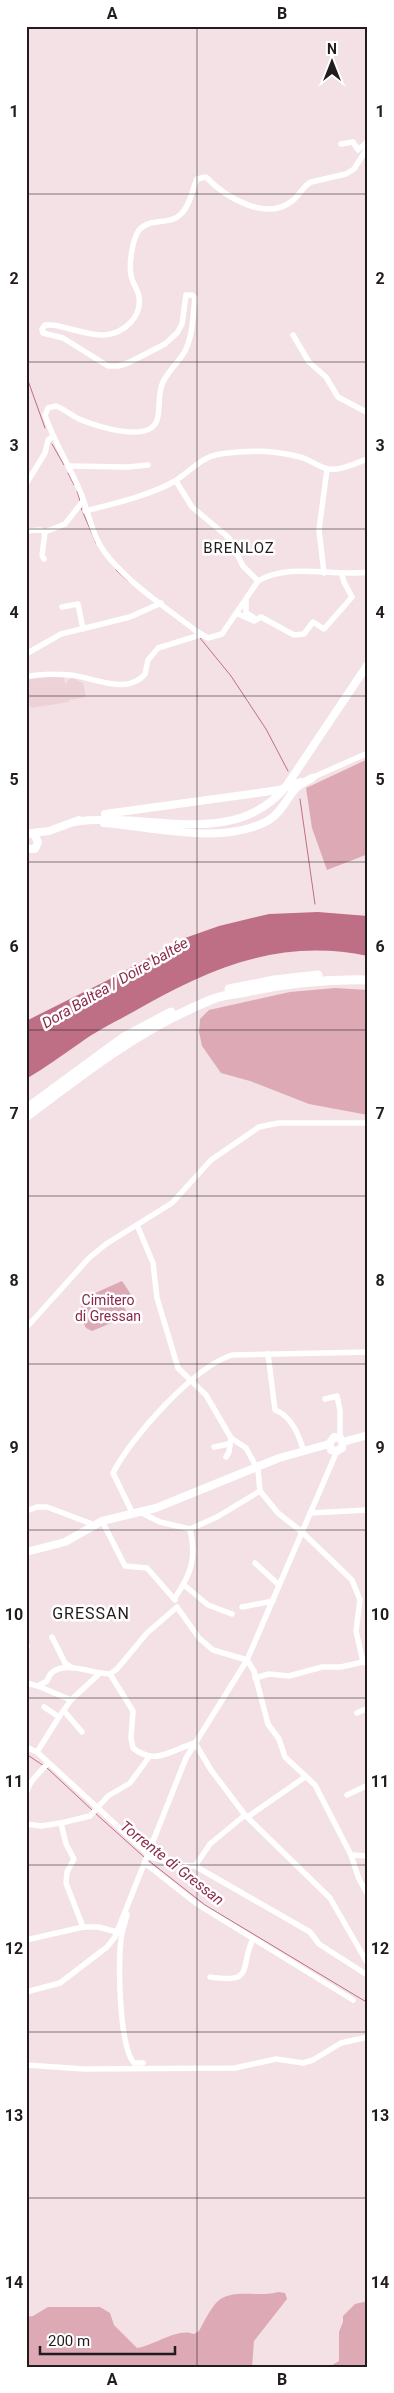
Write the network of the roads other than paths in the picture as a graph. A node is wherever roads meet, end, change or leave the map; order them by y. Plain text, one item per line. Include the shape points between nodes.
1 (368, 141) edge
2 (341, 144) dead end
3 (368, 147) edge
4 (293, 335) dead end
5 (368, 413) edge
6 (52, 437) junction
7 (368, 459) edge
8 (148, 465) dead end
9 (68, 466) junction
10 (326, 469) junction
11 (176, 481) junction
12 (26, 484) edge
13 (82, 502) junction
14 (85, 511) junction
15 (26, 531) edge
16 (45, 532) junction
17 (44, 559) dead end
18 (368, 572) edge
19 (324, 573) junction
20 (342, 575) junction
21 (258, 581) junction
22 (246, 598) junction
23 (159, 604) junction
24 (62, 607) dead end
25 (236, 613) junction
26 (261, 617) junction
27 (83, 629) junction
28 (200, 635) junction
29 (26, 654) edge
30 (368, 664) edge
31 (26, 676) edge
32 (368, 753) edge
33 (312, 778) junction
34 (300, 782) joint
35 (290, 790) junction
36 (77, 821) junction
37 (49, 831) junction
38 (29, 833) edge
39 (38, 842) junction
40 (26, 850) edge
41 (368, 974) edge
42 (368, 980) edge
43 (26, 1109) edge
44 (26, 1117) edge
45 (368, 1123) edge
46 (137, 1225) junction
47 (26, 1328) edge
48 (368, 1352) edge
49 (268, 1354) junction
50 (190, 1382) junction
51 (325, 1398) dead end
52 (368, 1434) edge
53 (231, 1438) junction
54 (342, 1440) junction
55 (229, 1444) junction
56 (329, 1444) junction
57 (214, 1447) dead end
58 (304, 1449) junction
59 (337, 1451) junction
60 (226, 1457) dead end
61 (257, 1467) junction
62 (260, 1491) junction
63 (26, 1510) edge
64 (368, 1510) edge
65 (136, 1513) junction
66 (310, 1513) junction
67 (98, 1523) junction
68 (190, 1529) junction
69 (302, 1532) junction
70 (26, 1552) edge
71 (255, 1563) dead end
72 (184, 1585) junction
73 (280, 1586) junction
74 (174, 1599) junction
75 (273, 1600) junction
76 (177, 1607) junction
77 (242, 1607) dead end
78 (232, 1614) dead end
79 (52, 1637) dead end
80 (247, 1660) junction
81 (365, 1663) edge
82 (71, 1668) junction
83 (100, 1673) junction
84 (110, 1674) junction
85 (255, 1678) junction
86 (26, 1683) edge
87 (38, 1686) junction
88 (71, 1700) junction
89 (44, 1707) dead end
90 (368, 1708) edge
91 (64, 1711) junction
92 (357, 1713) dead end
93 (59, 1717) junction
94 (82, 1732) dead end
95 (195, 1743) junction
96 (26, 1747) edge
97 (37, 1752) junction
98 (149, 1757) junction
99 (48, 1763) junction
100 (306, 1777) junction
101 (368, 1785) edge
102 (26, 1794) edge
103 (347, 1795) dead end
104 (97, 1809) junction
105 (247, 1815) junction
106 (61, 1823) junction
107 (26, 1824) edge
108 (148, 1854) junction
109 (350, 1855) junction
110 (368, 1856) edge
111 (145, 1863) junction
112 (195, 1866) junction
113 (368, 1895) edge
114 (126, 1910) junction
115 (83, 1926) junction
116 (117, 1932) junction
117 (253, 1939) junction
118 (26, 1940) edge
119 (368, 1964) edge
120 (368, 1973) edge
121 (210, 1977) dead end
122 (26, 1992) edge
123 (352, 2000) dead end
124 (368, 2037) edge
125 (26, 2065) edge
126 (152, 2067) junction

1 - 2 street via 358,150 353,142
3 - 6 street via 354,169 346,174 306,184 292,202 268,208 235,199 217,189 206,177 201,177 181,214 174,219 148,224 139,231 130,270 139,298 133,320 120,331 104,335 45,324 42,331 63,338 108,366 118,366 165,344 177,333 182,324 184,299 186,295 192,295 195,298 192,324 185,350 160,389 157,420 145,432 135,433 93,425 53,406 45,415
4 - 5 street via 309,362 326,377 338,397
6 - 9 street
6 - 12 street
7 - 10 street via 338,469
8 - 9 street
9 - 13 street
10 - 11 street via 299,456 253,451 207,458
10 - 19 street via 319,530
11 - 14 street
11 - 21 street via 192,507 229,538 243,566
13 - 14 street
13 - 16 street via 65,524
14 - 23 street via 94,534 110,559 128,579
15 - 16 street
16 - 17 street
18 - 20 street
19 - 20 street
19 - 21 street via 276,574
20 - 26 street via 352,598 324,629 313,622 304,634 294,635
21 - 22 street
22 - 25 street
22 - 26 street via 246,613 255,618
23 - 27 street via 130,617
23 - 28 street
24 - 27 street via 78,604
25 - 26 street via 254,621
25 - 28 street via 222,634 208,638
27 - 29 street via 53,637
28 - 31 street via 158,648 148,660 145,674 133,684 72,675
30 - 36 main road via 279,795 258,812 225,823 205,824 119,818
32 - 33 street
33 - 34 street
33 - 35 main road
34 - 35 main road
35 - 36 main road via 100,815
35 - 36 main road via 275,815 238,832 204,833
36 - 37 main road
37 - 38 main road
37 - 39 main road
38 - 39 main road
39 - 40 main road via 35,849
41 - 43 highway via 301,976 213,994 124,1037
42 - 44 highway via 301,983 215,998 132,1040
45 - 46 street via 279,1123 258,1127 211,1160 172,1203
46 - 47 street via 89,1258
46 - 50 street via 153,1263 156,1298 165,1331 178,1368
48 - 49 street
49 - 50 street via 232,1355 218,1359
49 - 58 street via 276,1410 297,1431
50 - 53 street via 206,1396
50 - 65 street via 138,1434 120,1457 113,1473
51 - 54 street via 337,1396
52 - 54 main road
53 - 55 street
53 - 61 street via 246,1448
54 - 56 main road via 332,1438
54 - 59 main road via 342,1448
55 - 57 street
55 - 60 street
56 - 58 main road
56 - 59 main road via 331,1450
58 - 61 main road
59 - 66 street
61 - 62 street
61 - 65 main road
62 - 68 street
62 - 69 street via 278,1513
63 - 67 street via 47,1507
64 - 66 street
65 - 67 main road
65 - 68 street
66 - 69 street
67 - 70 main road via 65,1542
67 - 74 street via 125,1566 147,1568
68 - 72 street via 194,1558
69 - 73 street
69 - 81 street via 352,1580 359,1592 356,1631
71 - 73 street
72 - 74 street
72 - 78 street via 208,1604
73 - 75 street
74 - 76 street
75 - 77 street
75 - 80 street
76 - 80 street via 199,1638 213,1650
76 - 84 street via 147,1633
79 - 82 street via 65,1663
80 - 85 street
80 - 95 street
81 - 85 street via 315,1669 289,1676 269,1674
82 - 83 street
82 - 87 street via 55,1669 49,1673 47,1681
83 - 84 street
83 - 88 street
84 - 98 street via 132,1711 133,1748 142,1756
85 - 100 street via 268,1724 286,1757
86 - 87 street
87 - 88 street
88 - 91 street
89 - 93 street
90 - 92 street
91 - 93 street
91 - 94 street
93 - 97 street
95 - 98 street
95 - 105 street via 211,1770
95 - 108 street
96 - 97 street
97 - 99 street
98 - 104 street via 130,1783 108,1796
99 - 102 street via 30,1780
99 - 104 street
100 - 105 street
100 - 109 street via 315,1785
101 - 103 street
104 - 106 street via 90,1816
104 - 108 street
105 - 112 street via 215,1838
105 - 119 street via 330,1898
106 - 107 street
106 - 115 street via 74,1859 67,1872 66,1883
108 - 111 street
108 - 112 street via 179,1865
109 - 110 street
109 - 113 street
111 - 114 street
111 - 117 street via 197,1904
112 - 120 street via 310,1932 319,1944
114 - 116 street
114 - 126 street via 121,1973 126,2048 134,2063
115 - 116 street
115 - 118 street
116 - 122 street via 107,1947 60,1983
117 - 121 street via 247,1950 247,1966 243,1973 232,1980
117 - 123 street
124 - 126 street via 341,2043 309,2062 276,2059 243,2067
125 - 126 street

